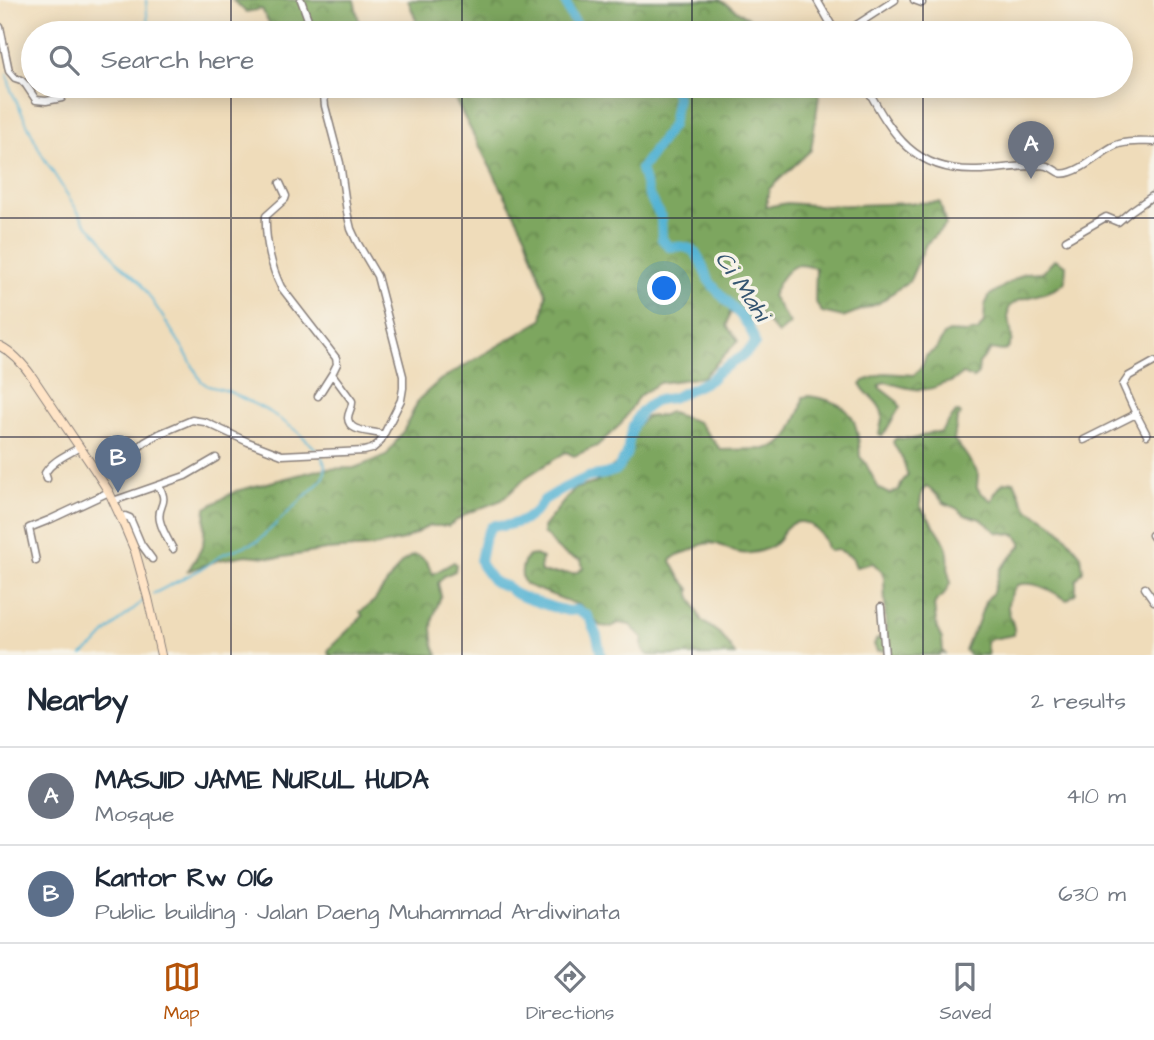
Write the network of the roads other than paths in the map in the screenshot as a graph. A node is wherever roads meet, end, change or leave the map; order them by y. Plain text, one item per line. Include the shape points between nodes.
1 (300, 0) edge
2 (817, 0) edge
3 (895, 0) edge
4 (308, 21) edge
5 (829, 21) edge
6 (863, 21) edge
7 (0, 27) edge
8 (21, 80) edge
9 (35, 98) edge
10 (324, 98) edge
11 (872, 98) edge
12 (62, 99) dead end
13 (1154, 142) edge
14 (281, 183) dead end
15 (1154, 195) edge
16 (1066, 240) dead end
17 (0, 346) edge
18 (1154, 362) edge
19 (332, 374) junction
20 (318, 396) dead end
21 (1136, 414) junction
22 (383, 435) junction
23 (1147, 435) dead end
24 (1084, 440) dead end
25 (80, 447) junction
26 (216, 458) dead end
27 (95, 470) junction
28 (47, 479) dead end
29 (159, 486) junction
30 (109, 492) junction
31 (113, 501) junction
32 (121, 518) junction
33 (173, 548) dead end
34 (152, 559) dead end
35 (36, 561) dead end
36 (1145, 588) dead end
37 (1154, 601) edge
38 (881, 607) dead end
39 (161, 655) edge
40 (885, 655) edge

1 - 4 street
2 - 5 street
3 - 6 street
7 - 8 street via 9,71
9 - 12 street
10 - 22 street via 351,229 377,276 403,376 401,400
11 - 13 street via 906,147 940,166 975,170 1046,165 1066,174 1114,146
14 - 19 street via 285,199 266,216 272,262 281,286 336,358
15 - 16 street via 1118,222 1108,217
17 - 25 main road via 22,362
18 - 21 street via 1123,384
19 - 20 street
19 - 22 street via 352,401 350,423 361,432
21 - 23 street
21 - 24 street
22 - 27 street via 365,451 289,456 192,420
25 - 27 main road
25 - 28 street via 48,468
26 - 29 street
27 - 30 main road
29 - 31 street
29 - 33 street via 164,500 160,522
30 - 31 main road
30 - 35 street via 29,528
31 - 32 main road
32 - 34 street via 130,517
32 - 39 main road via 149,598
36 - 37 street
38 - 40 street

